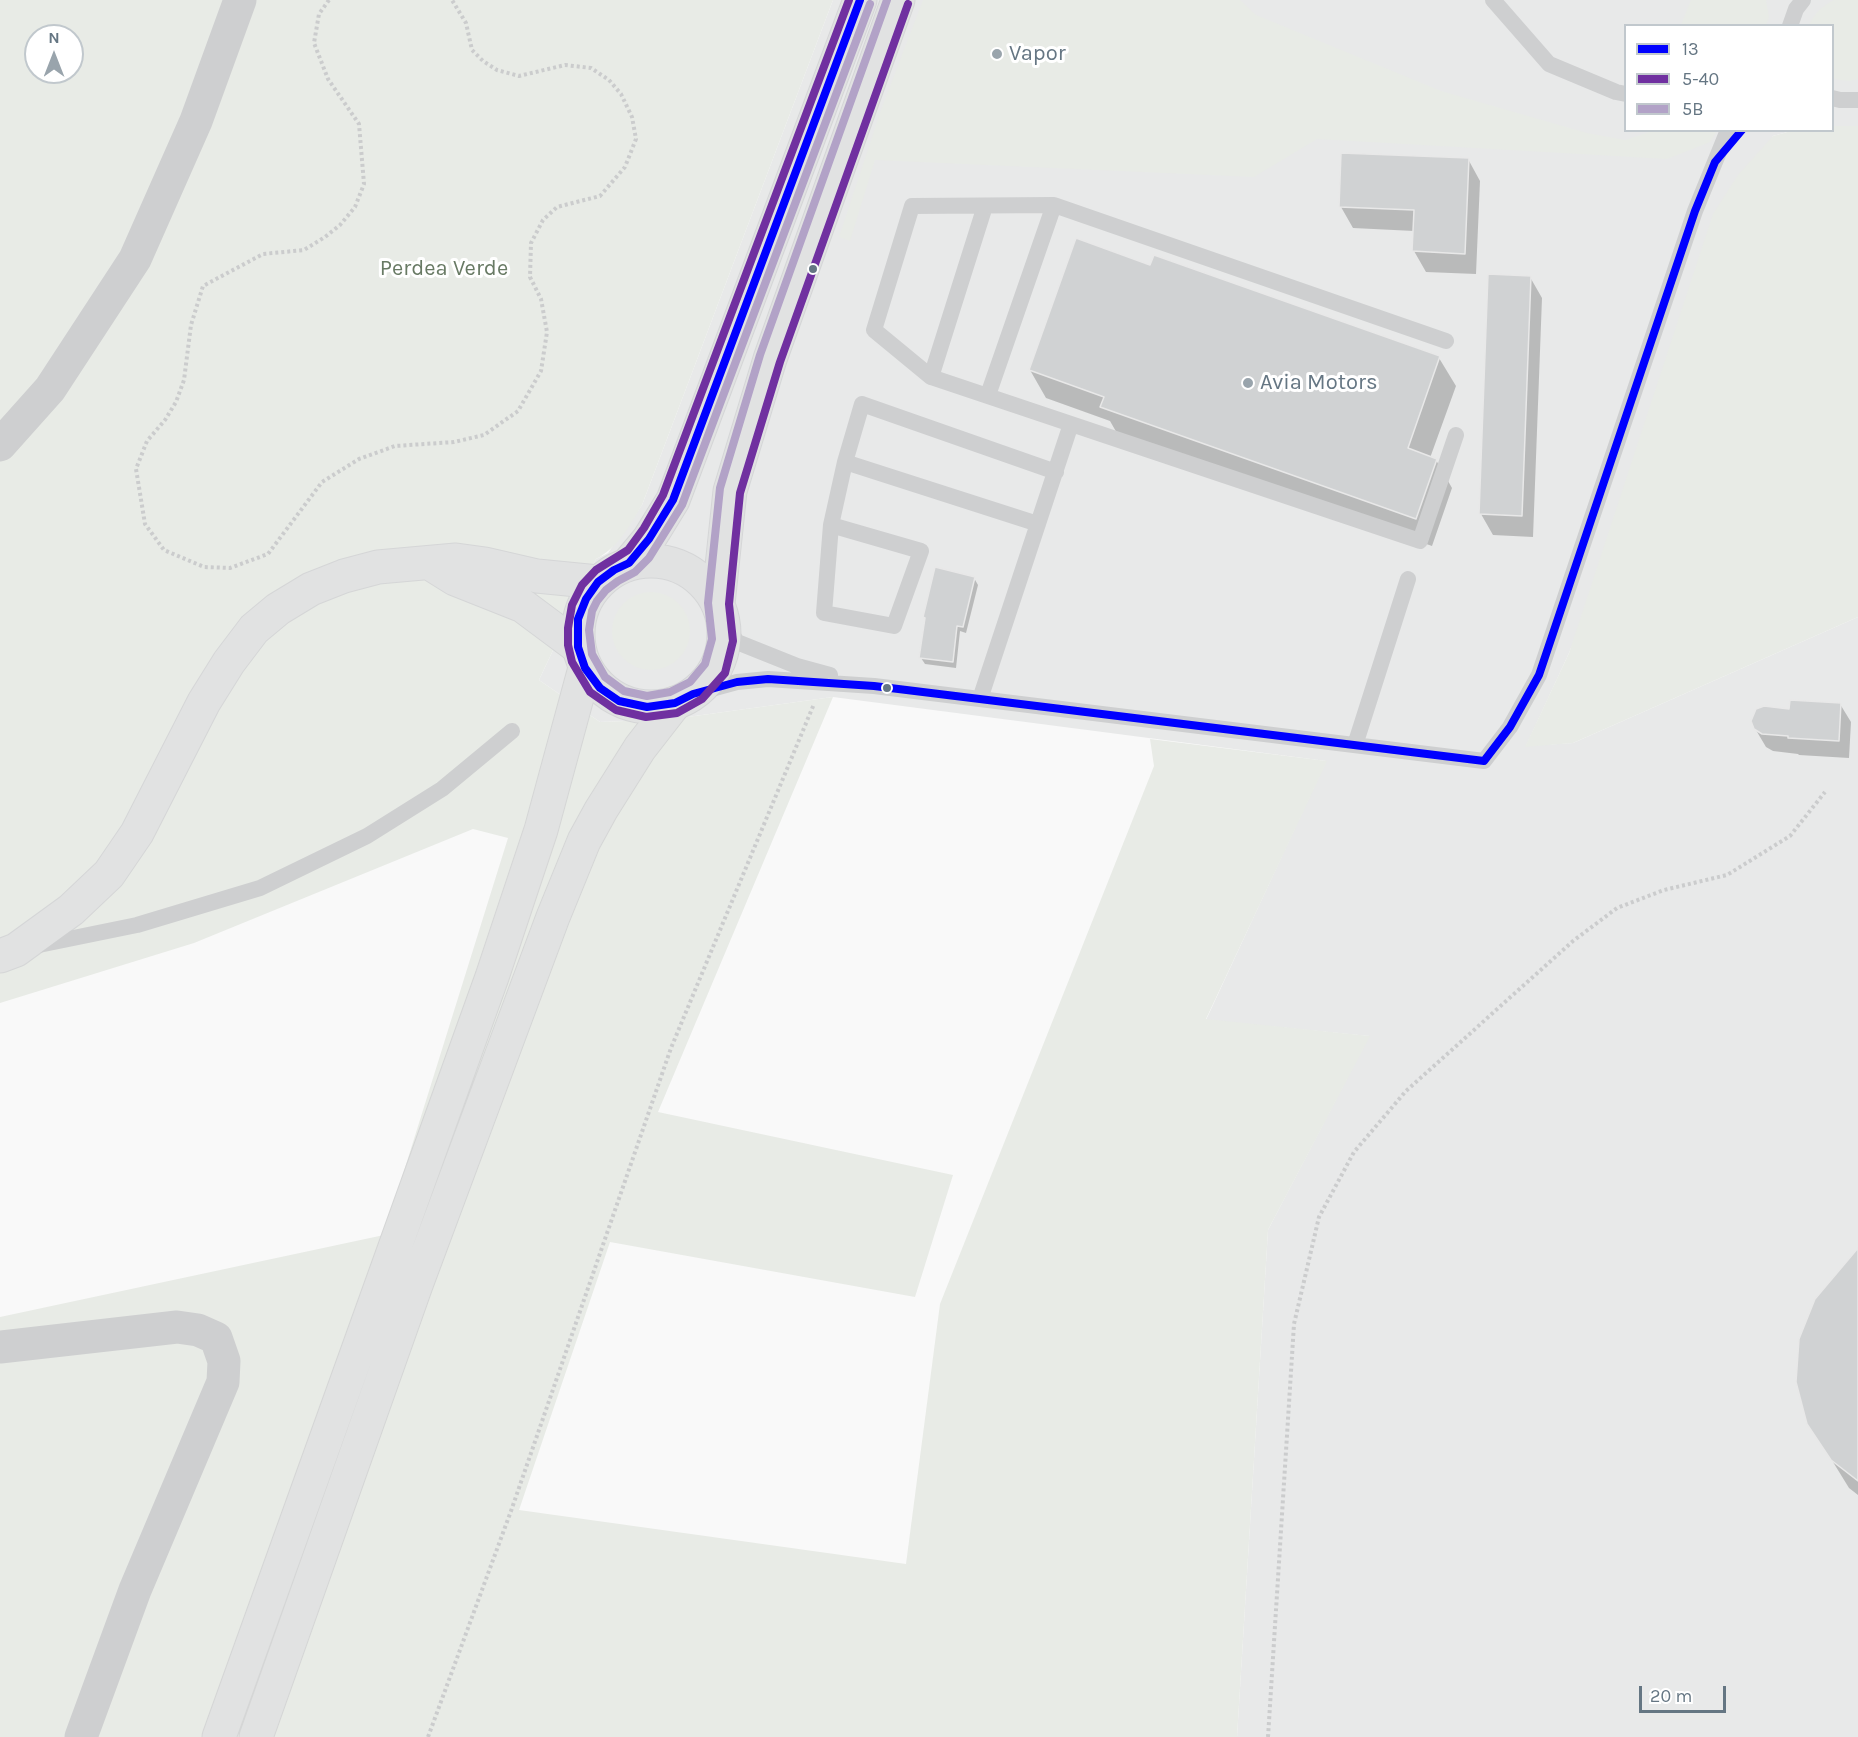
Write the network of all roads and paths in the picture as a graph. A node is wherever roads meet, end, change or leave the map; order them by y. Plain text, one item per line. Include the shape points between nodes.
1 (240, 0) edge
2 (329, 0) edge
3 (452, 0) edge
4 (860, 0) edge
5 (898, 0) edge
6 (1493, 0) edge
7 (1803, 0) edge
8 (1791, 24) edge
9 (1624, 94) edge
10 (1834, 98) edge
11 (1858, 100) edge
12 (1727, 132) edge
13 (1740, 132) edge
14 (1715, 162) junction
15 (1054, 205) junction
16 (985, 206) junction
17 (1446, 341) dead end
18 (931, 377) junction
19 (988, 395) junction
20 (1071, 424) junction
21 (1456, 435) dead end
22 (0, 445) edge
23 (845, 462) junction
24 (1056, 472) junction
25 (1038, 524) junction
26 (831, 525) junction
27 (430, 563) junction
28 (629, 563) junction
29 (1408, 579) dead end
30 (598, 582) junction
31 (720, 612) junction
32 (582, 658) junction
33 (824, 682) junction
34 (874, 686) junction
35 (684, 699) junction
36 (980, 699) junction
37 (512, 731) dead end
38 (1355, 745) junction
39 (1826, 792) dead end
40 (8, 953) edge
41 (0, 1347) edge
42 (81, 1737) edge
43 (219, 1737) edge
44 (256, 1737) edge
45 (428, 1737) edge
46 (1268, 1737) edge

1 - 22 street via 196,122 135,259 50,389
2 - 3 path via 319,14 314,43 327,79 359,124 364,184 358,199 340,225 304,250 263,254 203,286 176,402 147,441 136,469 145,524 164,550 204,567 230,568 268,555 322,482 359,459 395,446 454,442 484,435 518,411 542,371 547,332 542,299 530,277 531,243 543,220 557,207 600,196 625,167 636,139 632,117 621,94 591,68 565,65 519,76 483,61 472,50 466,23
4 - 28 main road via 673,500
5 - 31 main road via 770,359 730,490
6 - 9 lane via 1549,64
7 - 8 lane
10 - 11 lane
12 - 14 lane
13 - 14 lane
14 - 38 lane via 1695,211 1539,675 1510,727 1484,761
15 - 16 lane
15 - 17 lane
15 - 19 lane
16 - 18 lane
16 - 18 lane via 912,206 874,330
18 - 19 lane
19 - 20 lane
20 - 21 lane via 1420,541
20 - 24 lane
23 - 24 lane via 862,404
23 - 25 lane
23 - 26 lane
24 - 25 lane
25 - 36 lane
26 - 26 lane via 824,613 894,626 921,551
27 - 30 main road via 456,560 537,576
27 - 32 main road via 455,579 523,606
27 - 40 main road via 378,567 333,580 278,609 254,630 204,702 137,833 109,874 71,910
28 - 30 main road
28 - 31 main road via 670,563 692,573 705,585
29 - 38 lane
30 - 32 main road via 578,619
31 - 34 lane via 737,642 797,666
31 - 35 main road via 724,638 720,659 710,678
32 - 35 main road via 600,688 619,701 647,707
32 - 43 main road via 541,830
33 - 34 lane
33 - 35 lane via 768,678 737,682
33 - 45 path via 671,1048 511,1511
34 - 36 lane
35 - 44 main road via 640,748 601,810 553,917 416,1285
36 - 38 lane
37 - 40 lane via 442,789 367,836 260,888 137,925
39 - 46 path via 1790,836 1727,875 1664,890 1617,908 1573,941 1406,1091 1354,1152 1319,1217 1294,1324
41 - 42 street via 177,1327 216,1338 224,1361 223,1382 135,1590

